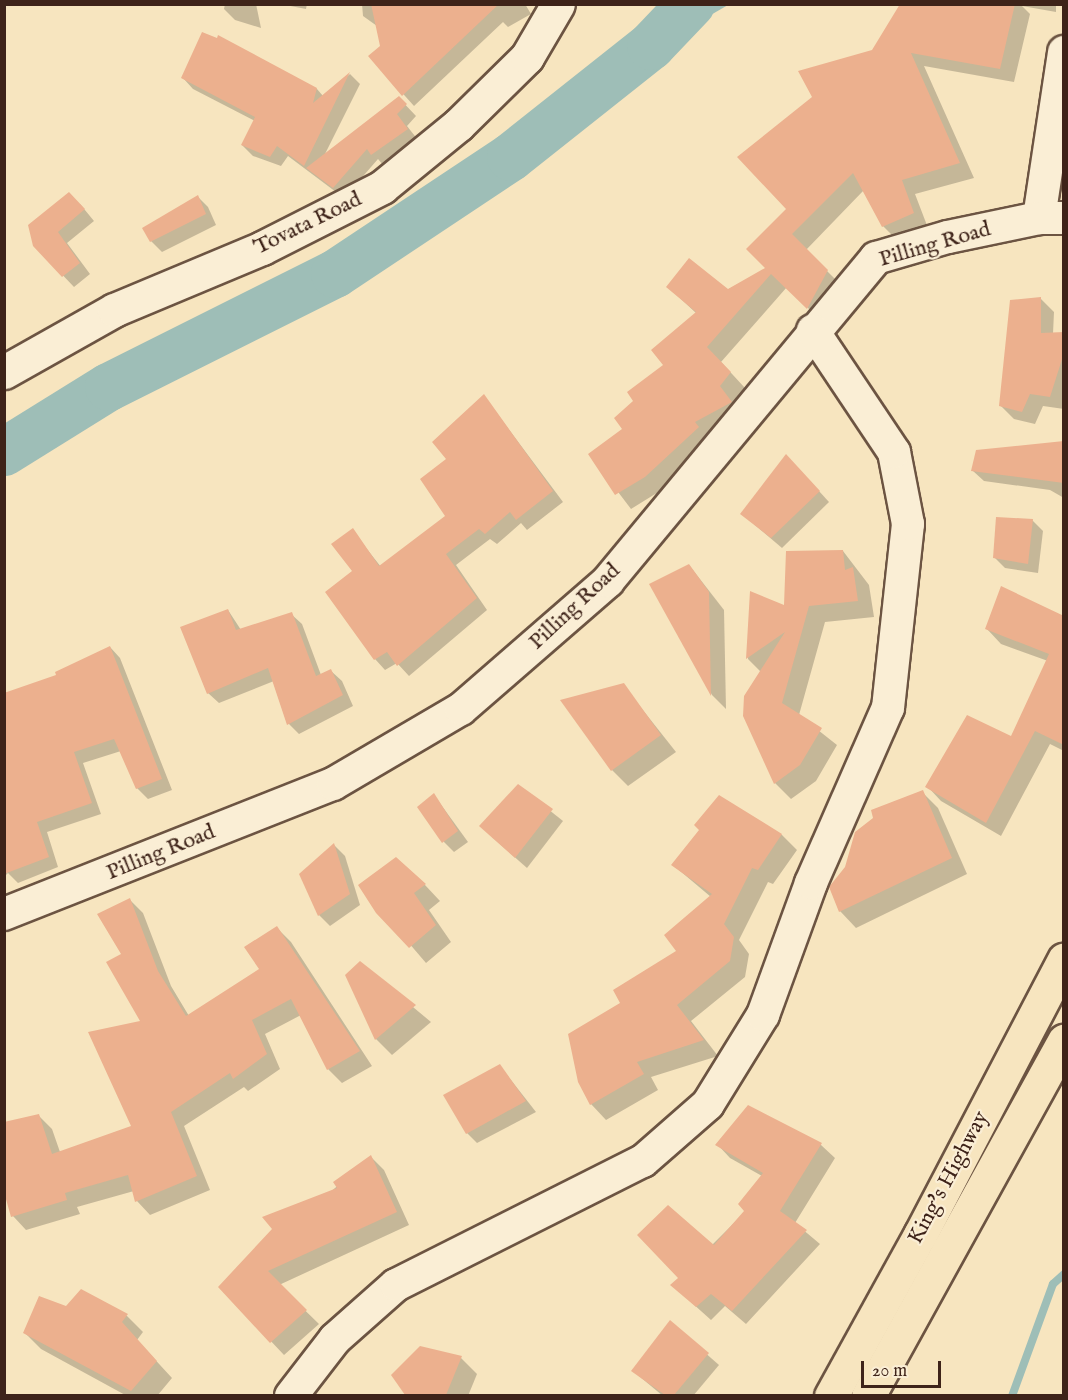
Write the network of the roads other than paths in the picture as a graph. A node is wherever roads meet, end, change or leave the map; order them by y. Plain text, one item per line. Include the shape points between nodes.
1 (558, 4) edge
2 (1064, 52) edge
3 (1051, 218) edge
4 (813, 331) junction
5 (4, 372) edge
6 (4, 914) edge
7 (1064, 959) edge
8 (1064, 1041) edge
9 (291, 1395) edge
10 (831, 1395) edge
11 (868, 1395) edge

1 - 5 street, Tovata Road via 528,57 458,126 382,187 262,248 114,310
2 - 3 street
3 - 4 street, Pilling Road via 948,237 876,258
4 - 6 street, Pilling Road via 710,462 608,581 461,709 333,784
4 - 9 street via 894,452 907,535 888,708 811,883 763,1015 708,1104 643,1161 396,1285 334,1339
7 - 10 highway, King's Highway via 920,1235
8 - 11 highway, King's Highway

